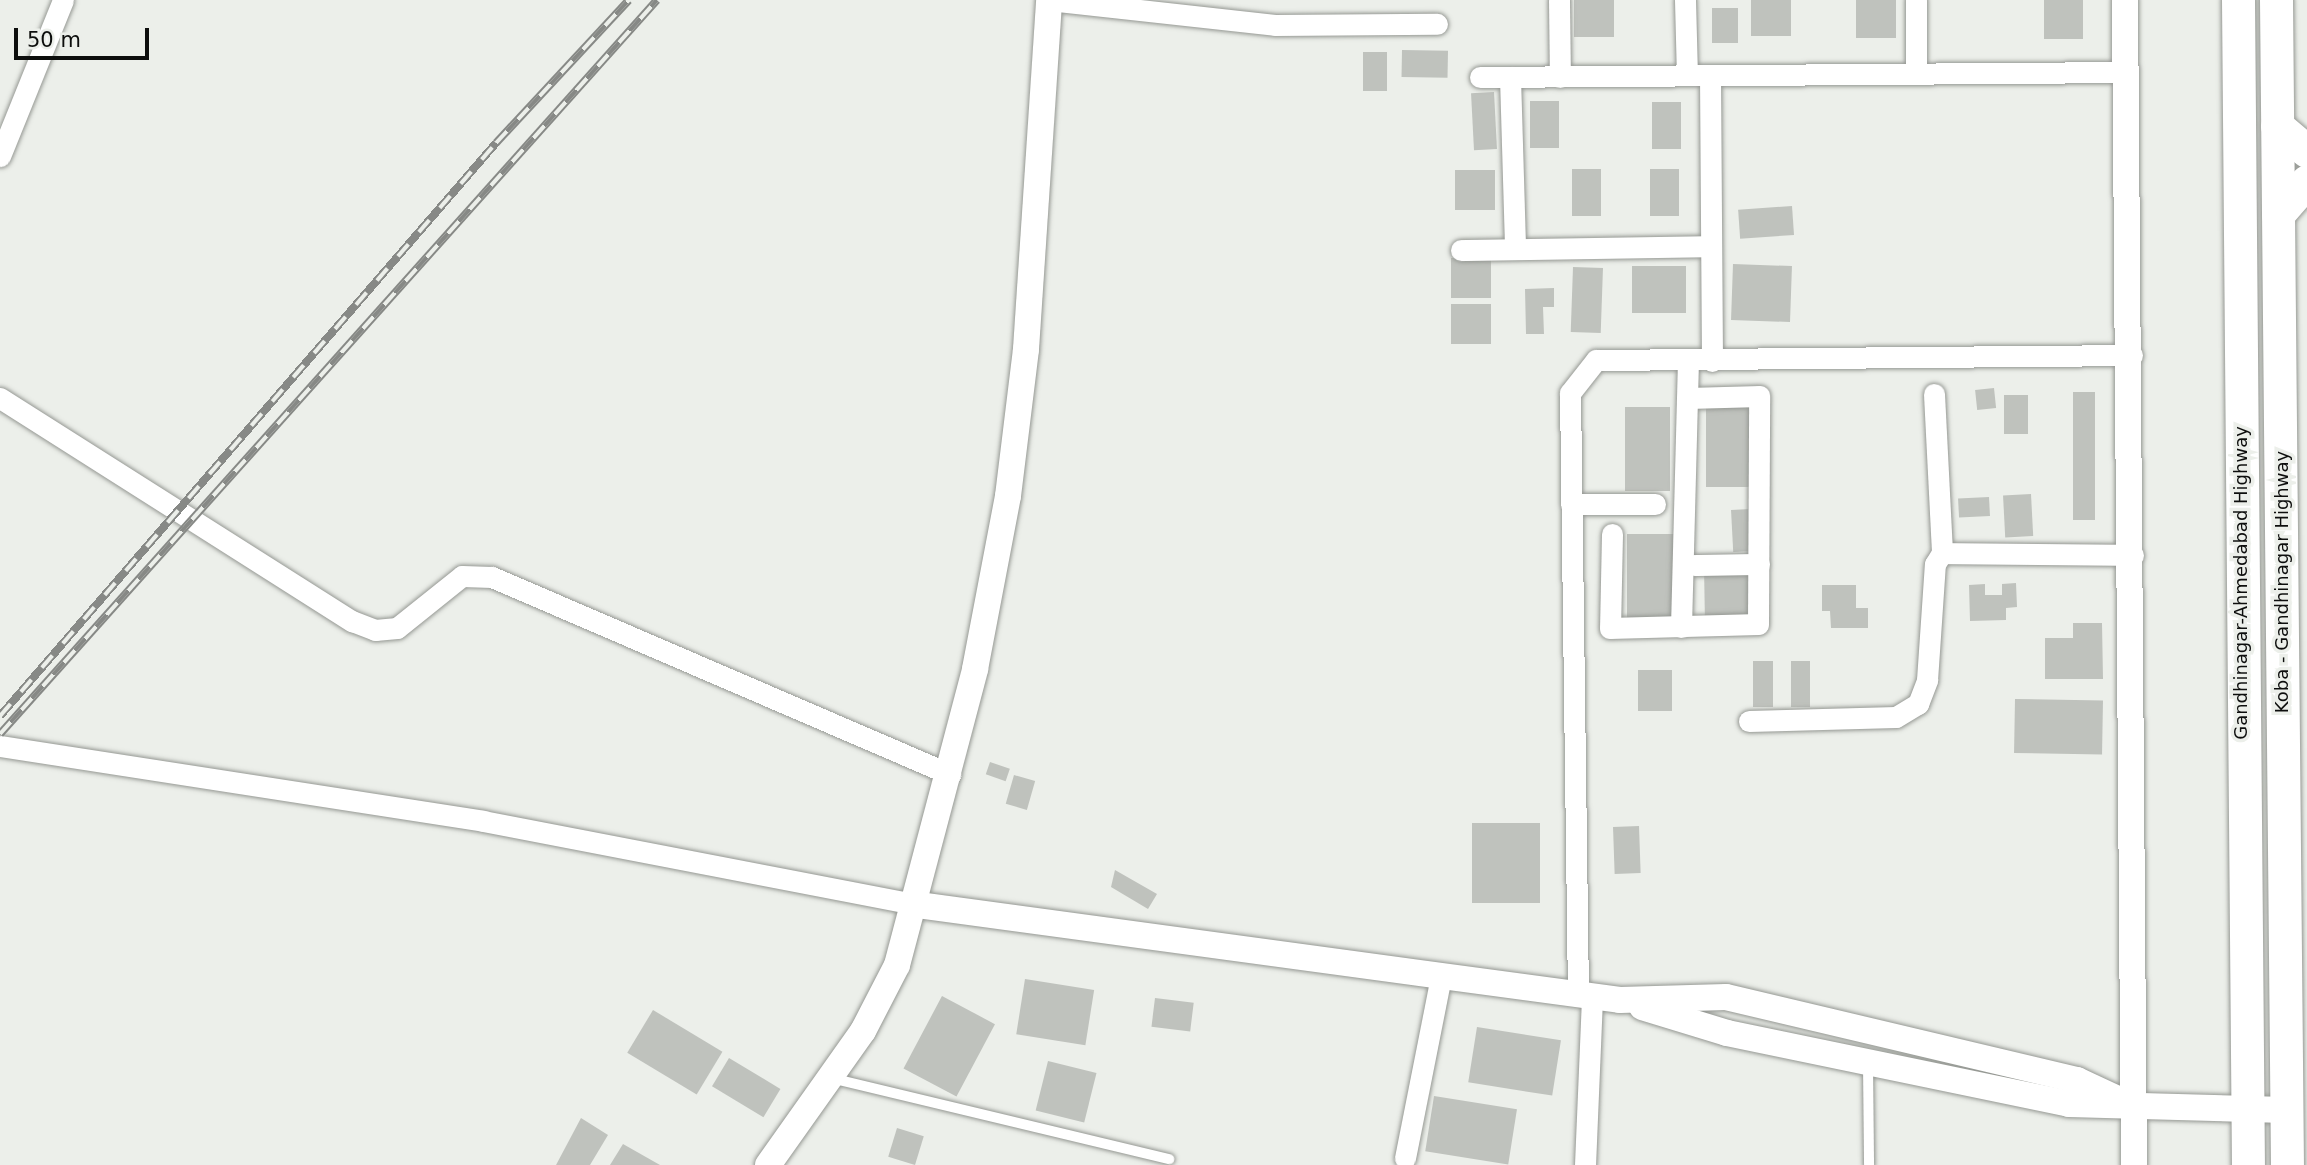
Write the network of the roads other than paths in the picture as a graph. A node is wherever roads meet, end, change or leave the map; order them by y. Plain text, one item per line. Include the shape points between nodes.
1 (63, 0) edge
2 (1049, 0) edge
3 (1559, 0) edge
4 (1685, 0) edge
5 (1916, 0) edge
6 (2125, 0) edge
7 (2238, 0) edge
8 (2276, 0) edge
9 (1437, 24) dead end
10 (2127, 72) junction
11 (1916, 74) junction
12 (1687, 75) junction
13 (1710, 75) junction
14 (1560, 76) junction
15 (1480, 77) dead end
16 (1510, 77) junction
17 (2277, 126) junction
18 (2307, 151) edge
19 (0, 156) edge
20 (2307, 181) edge
21 (2278, 214) junction
22 (1711, 246) junction
23 (1515, 247) junction
24 (1461, 250) dead end
25 (2132, 355) junction
26 (1712, 361) junction
27 (1688, 362) junction
28 (1934, 394) dead end
29 (0, 398) edge
30 (1689, 403) junction
31 (1571, 503) junction
32 (1655, 504) dead end
33 (1612, 534) dead end
34 (1942, 553) junction
35 (2133, 555) junction
36 (1759, 564) junction
37 (1695, 565) junction
38 (1688, 626) junction
39 (1749, 721) dead end
40 (0, 746) edge
41 (950, 774) junction
42 (918, 905) junction
43 (1441, 977) junction
44 (1585, 995) junction
45 (1620, 1000) junction
46 (1868, 1061) junction
47 (831, 1077) junction
48 (2135, 1107) junction
49 (2248, 1110) junction
50 (2286, 1110) junction
51 (1405, 1158) dead end
52 (1169, 1159) dead end
53 (768, 1165) edge
54 (1585, 1165) edge
55 (1869, 1165) edge
56 (2134, 1165) edge
57 (2248, 1165) edge
58 (2287, 1165) edge

1 - 19 street
2 - 9 street via 1275,26
2 - 41 street via 1026,349 1008,496
3 - 14 street
4 - 12 street
5 - 11 street
6 - 10 street
7 - 49 main road, Gandhinagar-Ahmedabad Highway
8 - 17 main road, Koba - Gandhinagar Highway
10 - 11 street
10 - 25 street
11 - 13 street
12 - 13 street
12 - 14 street
13 - 22 street
14 - 16 street
15 - 16 street
16 - 23 street
17 - 18 main road
17 - 21 main road, Koba - Gandhinagar Highway
20 - 21 main road
21 - 50 main road, Koba - Gandhinagar Highway
22 - 23 street
22 - 26 street
23 - 24 street
25 - 26 street
25 - 35 street
26 - 27 street
27 - 30 street
27 - 31 street via 1596,360 1570,393
28 - 34 street
29 - 41 street via 352,621 375,630 397,628 462,576 492,577
30 - 36 street via 1759,396
30 - 37 street via 1697,421
30 - 38 street
31 - 32 street
31 - 44 street
33 - 38 street via 1610,628
34 - 35 street
34 - 39 street via 1935,564 1927,680 1918,704 1896,717
35 - 48 street
36 - 37 street
36 - 38 street via 1758,624
37 - 38 street
40 - 42 street via 483,821
41 - 42 street
42 - 43 street
42 - 47 street via 881,998
43 - 44 street
43 - 51 street
44 - 45 street
44 - 54 street
45 - 46 street via 1727,1033
45 - 48 street via 1726,997 2077,1080
46 - 48 street via 2068,1104
46 - 55 lane
47 - 52 lane
47 - 53 street
48 - 49 street
48 - 56 street
49 - 50 street
49 - 57 main road, Gandhinagar-Ahmedabad Highway
50 - 58 main road, Koba - Gandhinagar Highway

